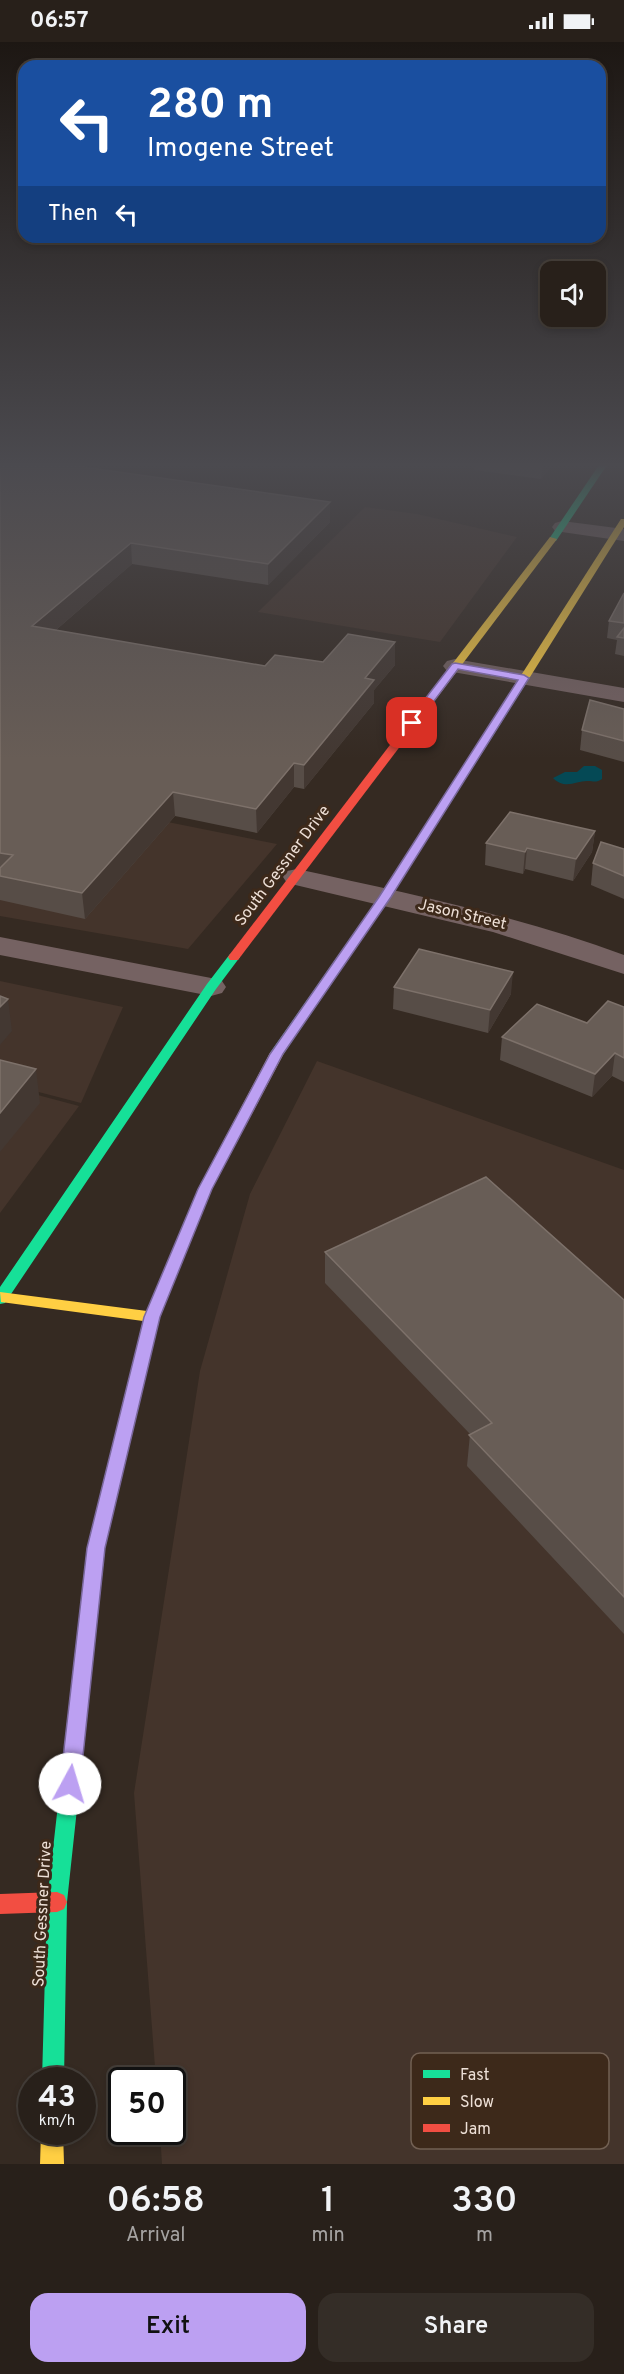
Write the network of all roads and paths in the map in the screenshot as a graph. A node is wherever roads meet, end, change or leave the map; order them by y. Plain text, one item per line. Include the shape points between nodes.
1 (536, 561) edge
2 (601, 561) edge
3 (455, 666) junction
4 (524, 678) junction
5 (624, 695) edge
6 (297, 877) junction
7 (385, 897) junction
8 (0, 946) edge
9 (624, 965) edge
10 (211, 987) junction
11 (1, 1298) edge
12 (152, 1317) junction
13 (57, 1902) junction
14 (0, 1904) edge
15 (53, 2067) edge
16 (52, 2145) edge
17 (52, 2164) edge

1 - 3 main road, South Gessner Drive
2 - 4 main road, South Gessner Drive
3 - 4 street
3 - 6 main road, South Gessner Drive
4 - 5 street
4 - 7 main road, South Gessner Drive
6 - 7 street, Jason Street
6 - 10 main road, South Gessner Drive
7 - 9 street, Jason Street via 514,927
7 - 12 main road, South Gessner Drive via 276,1054 205,1189
8 - 10 street
10 - 11 main road, South Gessner Drive
11 - 12 main road
12 - 13 main road, South Gessner Drive via 96,1548
13 - 14 main road
13 - 15 main road, South Gessner Drive
16 - 17 main road

